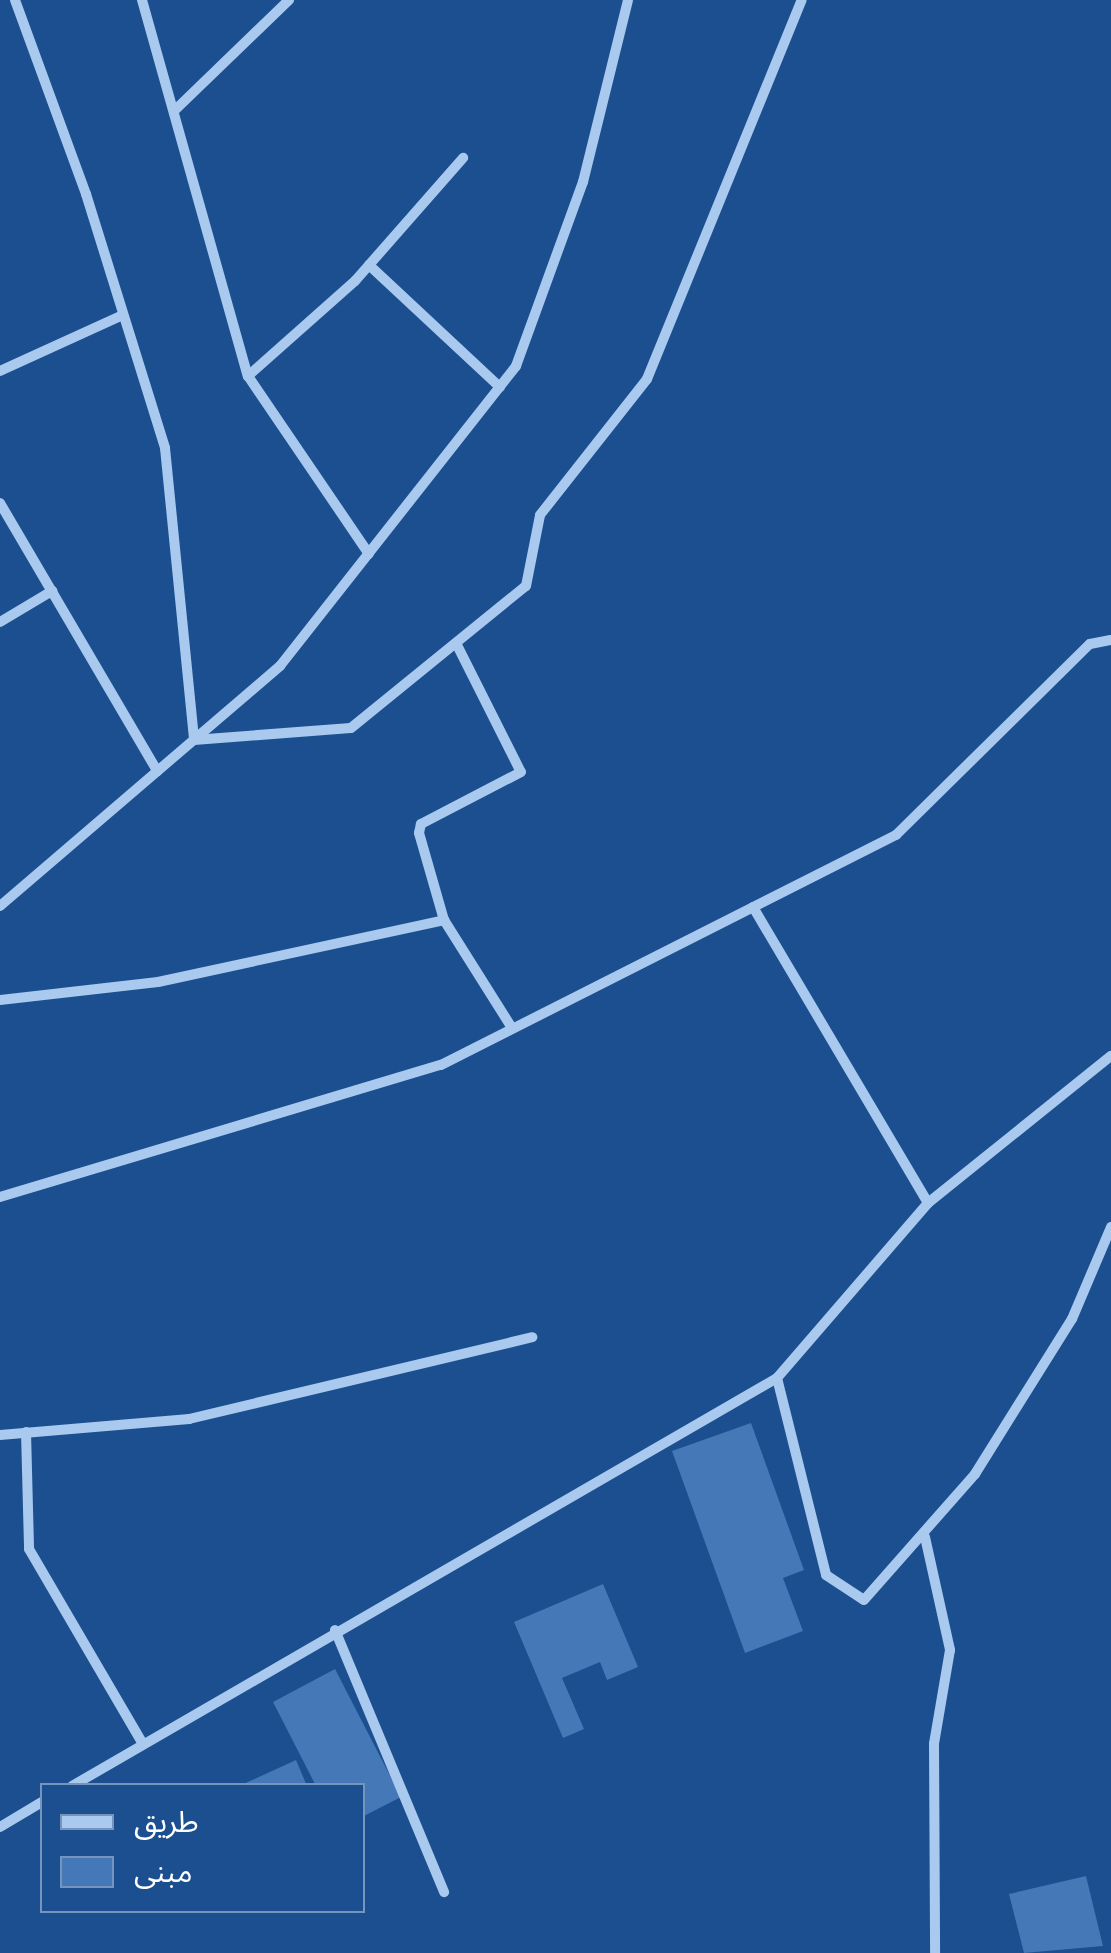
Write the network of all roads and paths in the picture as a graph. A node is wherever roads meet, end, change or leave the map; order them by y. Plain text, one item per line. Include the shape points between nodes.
1 (15, 0) edge
2 (142, 0) edge
3 (290, 0) edge
4 (628, 0) edge
5 (802, 0) edge
6 (174, 111) junction
7 (463, 158) dead end
8 (369, 265) junction
9 (124, 315) junction
10 (0, 371) edge
11 (248, 376) junction
12 (500, 387) junction
13 (0, 502) edge
14 (14, 526) junction
15 (0, 532) edge
16 (369, 554) junction
17 (52, 591) junction
18 (0, 622) edge
19 (1111, 640) edge
20 (456, 643) junction
21 (194, 740) junction
22 (157, 771) junction
23 (0, 906) edge
24 (753, 907) junction
25 (444, 920) junction
26 (0, 1000) edge
27 (512, 1028) junction
28 (1111, 1056) edge
29 (0, 1197) edge
30 (928, 1203) junction
31 (1111, 1227) edge
32 (532, 1337) dead end
33 (777, 1378) junction
34 (26, 1432) junction
35 (0, 1435) edge
36 (926, 1537) junction
37 (335, 1630) junction
38 (143, 1744) junction
39 (77, 1783) edge
40 (40, 1803) edge
41 (0, 1827) edge
42 (444, 1892) dead end
43 (936, 1953) edge

1 - 9 street
2 - 6 street
3 - 6 street
4 - 12 street via 583,182 516,366
5 - 20 street via 648,379 540,515 526,586
6 - 11 street
7 - 8 street
8 - 11 street
8 - 12 street
9 - 10 street
9 - 21 street via 164,448
11 - 16 street
12 - 16 street
13 - 14 street
14 - 15 street
14 - 17 street
16 - 21 street via 280,666
17 - 18 street
17 - 22 street
19 - 24 street via 1090,644 896,835
20 - 21 street via 352,728
20 - 25 street via 522,764 516,779 421,824 421,847
21 - 22 street
22 - 23 street
24 - 27 street
24 - 30 street
25 - 26 street via 158,982
25 - 27 street
27 - 29 street via 441,1065
28 - 30 street
30 - 33 street
31 - 36 street via 1072,1319 975,1474
32 - 34 street via 189,1419
33 - 36 street via 826,1575 864,1600
33 - 37 street
34 - 35 street
34 - 38 street via 29,1548
36 - 43 street via 950,1650 934,1744
37 - 38 street
37 - 42 street
38 - 39 street
40 - 41 street

